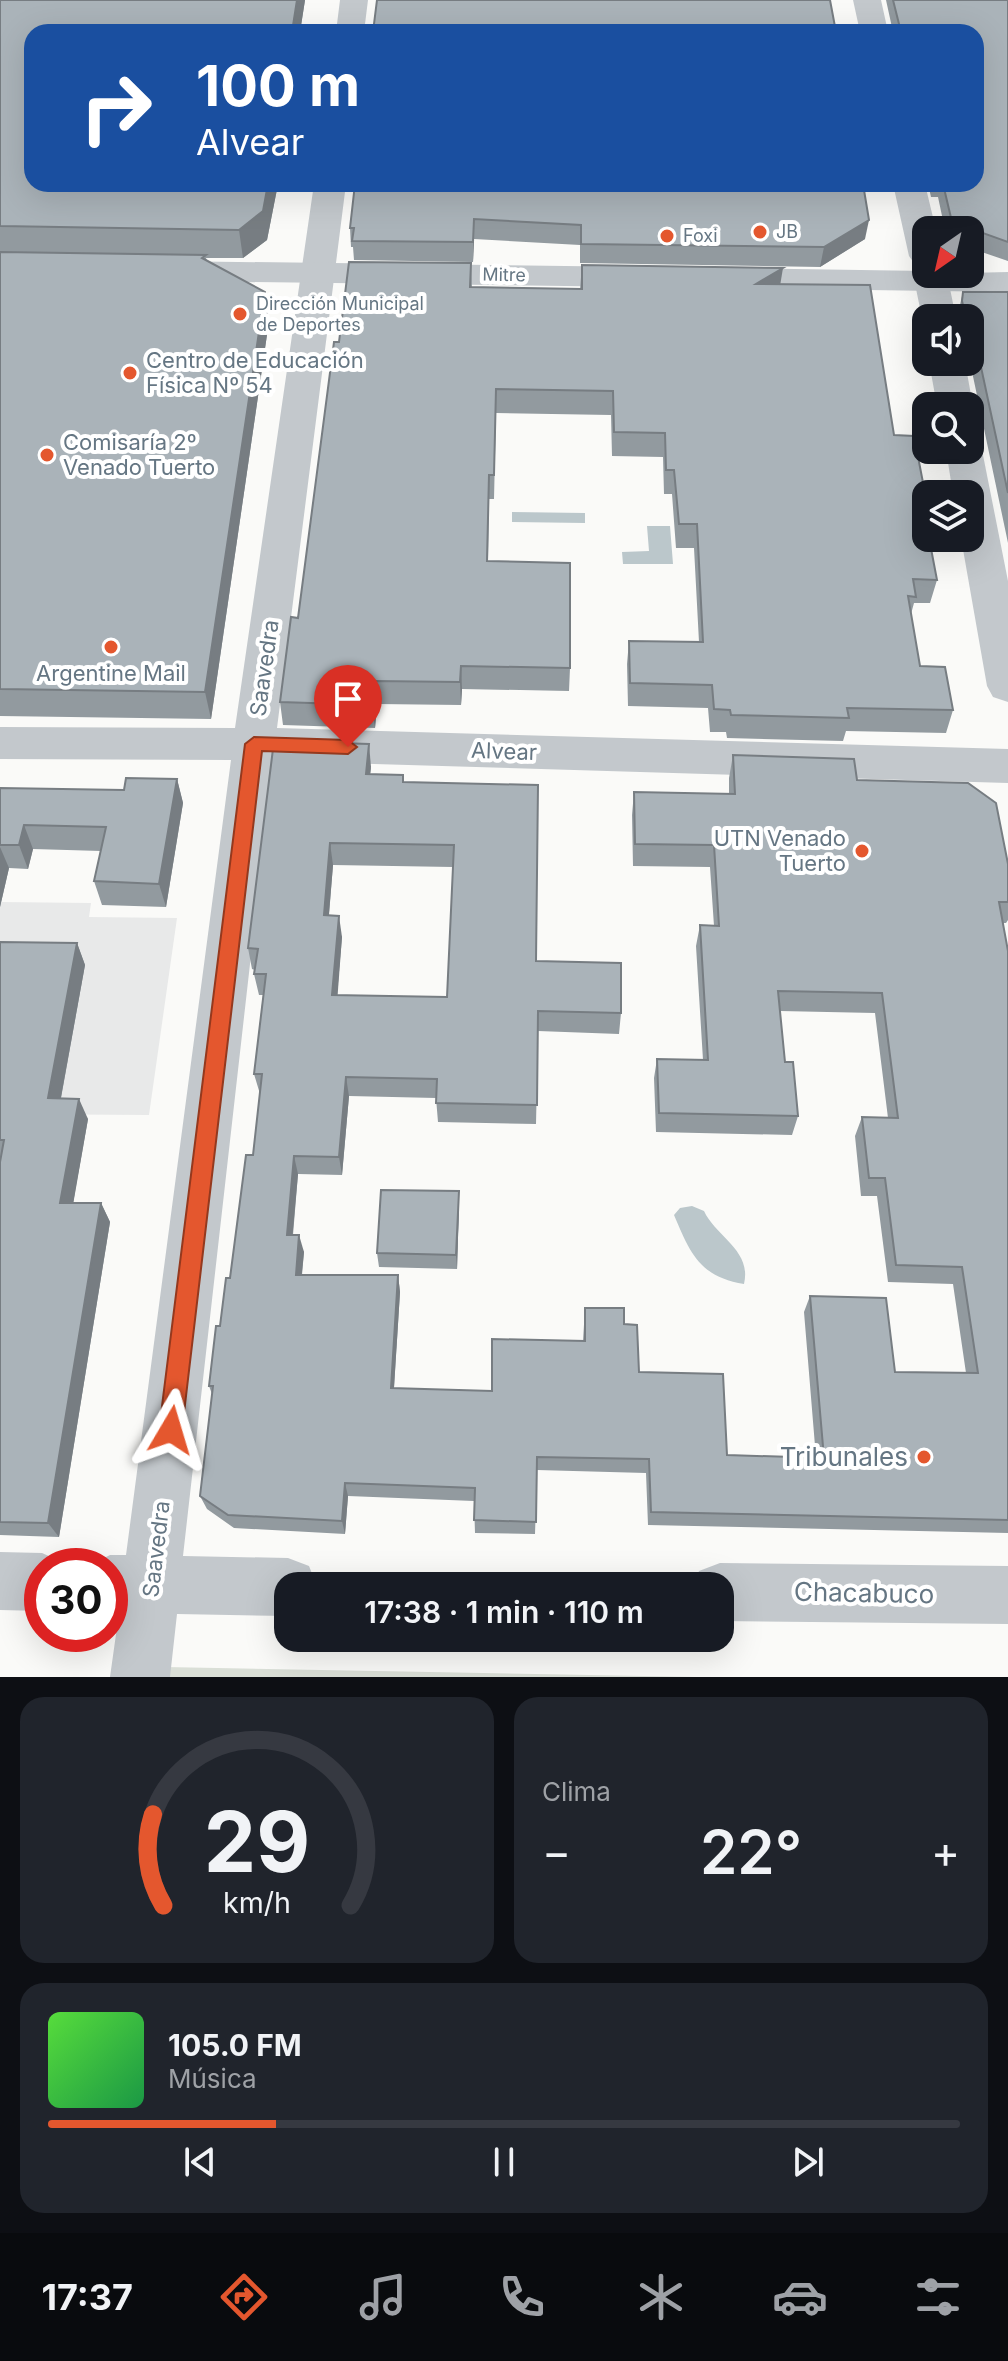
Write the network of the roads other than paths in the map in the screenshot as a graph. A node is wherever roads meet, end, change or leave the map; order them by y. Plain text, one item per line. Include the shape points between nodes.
1 (354, 0) edge
2 (867, 0) edge
3 (351, 24) edge
4 (872, 24) edge
5 (329, 192) edge
6 (911, 192) edge
7 (916, 216) edge
8 (140, 270) edge
9 (912, 271) edge
10 (318, 273) junction
11 (984, 278) edge
12 (1008, 282) edge
13 (967, 464) edge
14 (1008, 686) edge
15 (0, 743) edge
16 (254, 744) junction
17 (1008, 766) edge
18 (0, 1581) edge
19 (24, 1582) edge
20 (131, 1585) edge
21 (274, 1587) edge
22 (734, 1592) edge
23 (1008, 1595) edge
24 (140, 1677) edge

1 - 3 street
2 - 4 street
5 - 10 street, Saavedra
6 - 7 street
8 - 10 street, Mitre
9 - 10 street, Mitre via 688,278
10 - 16 street, Saavedra
11 - 12 street, Mitre
13 - 14 street
15 - 16 street, Alvear
16 - 17 street, Alvear
16 - 20 street, Saavedra
18 - 19 street
20 - 21 street
20 - 24 street, Saavedra
22 - 23 street, Chacabuco

